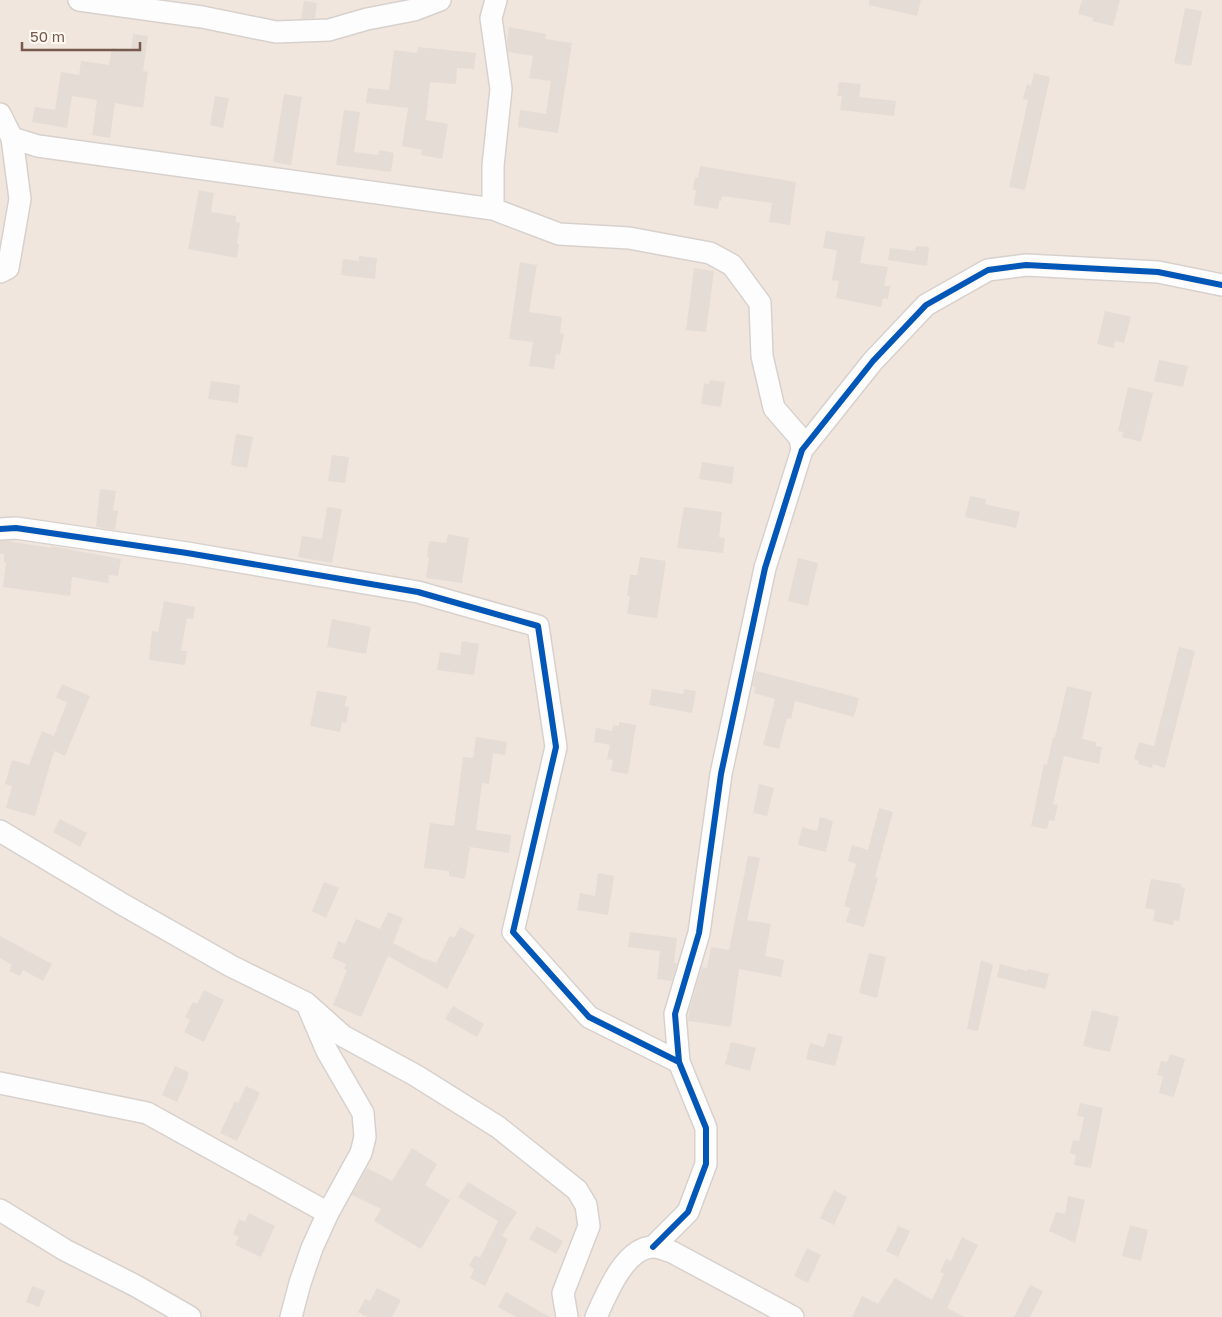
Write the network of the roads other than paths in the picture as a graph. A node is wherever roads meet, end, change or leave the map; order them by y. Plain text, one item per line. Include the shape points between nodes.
1 (79, 0) edge
2 (440, 0) edge
3 (496, 0) edge
4 (0, 114) edge
5 (12, 138) junction
6 (493, 209) junction
7 (0, 272) edge
8 (1222, 285) edge
9 (802, 450) junction
10 (0, 529) edge
11 (0, 831) edge
12 (306, 1003) junction
13 (679, 1062) junction
14 (0, 1083) edge
15 (0, 1210) edge
16 (328, 1213) junction
17 (653, 1247) junction
18 (190, 1317) edge
19 (291, 1317) edge
20 (567, 1317) edge
21 (596, 1317) edge
22 (793, 1317) edge

1 - 2 street via 202,17 276,32 329,30 414,10
3 - 6 street via 491,18 501,88 493,166
4 - 5 street
5 - 6 street via 38,146
5 - 7 street via 20,199 8,268
6 - 9 street via 559,234 629,238 710,253 732,265 760,304 762,356 774,408 800,438
8 - 9 street via 1149,272 1026,265 988,270 926,305 874,361
9 - 13 street via 764,568 721,774 699,933 675,1014
10 - 13 street via 16,528 177,552 418,592 538,626 556,747 513,932 589,1017
11 - 12 street via 231,966
12 - 16 street via 327,1050 363,1113 365,1125 361,1153
12 - 20 street via 343,1036 415,1075 498,1127 577,1190 586,1205 589,1226 563,1293
13 - 17 street via 706,1128 706,1164 688,1212
14 - 16 street via 147,1113
15 - 18 street via 65,1250
16 - 19 street via 312,1248
17 - 21 street via 636,1251 614,1279
17 - 22 street via 672,1252

